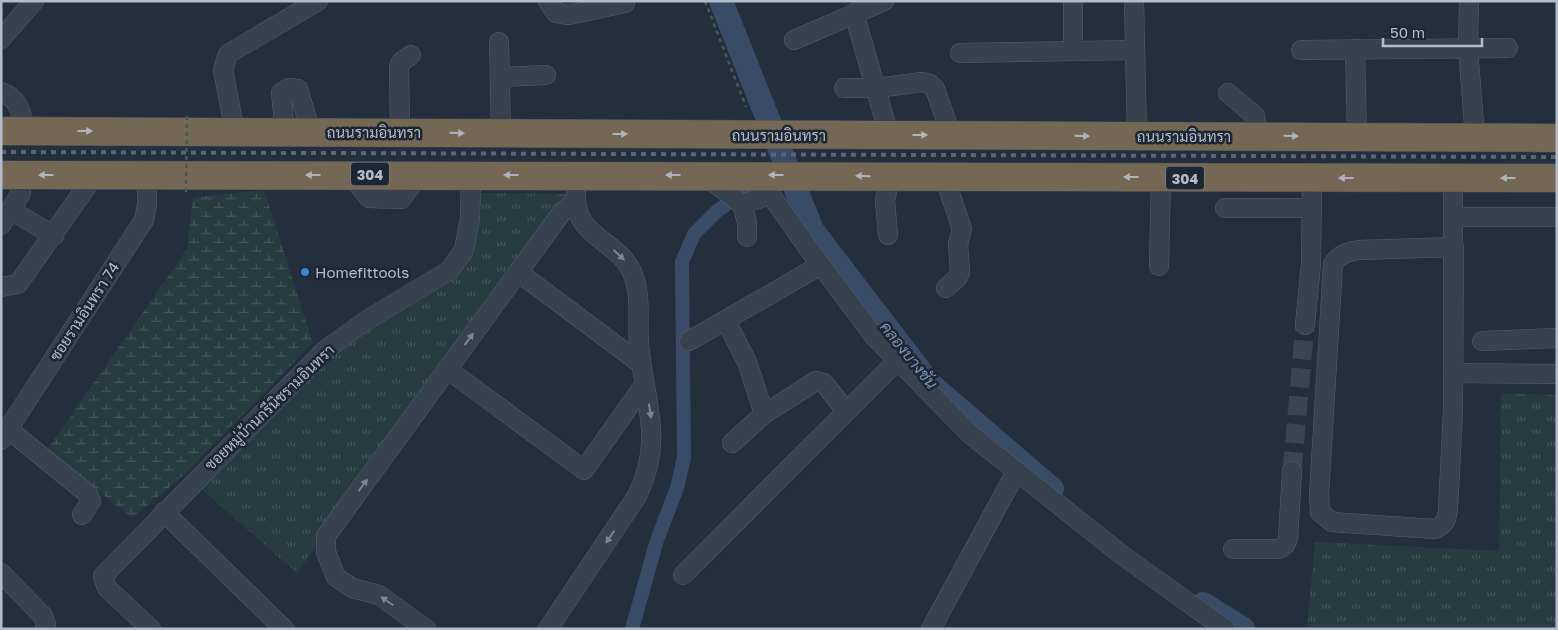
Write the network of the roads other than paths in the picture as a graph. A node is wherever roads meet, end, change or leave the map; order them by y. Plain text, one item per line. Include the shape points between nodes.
1 (34, 1) edge
2 (318, 1) edge
3 (548, 1) edge
4 (884, 1) edge
5 (1073, 1) edge
6 (1134, 1) edge
7 (1469, 1) edge
8 (625, 2) dead end
9 (854, 13) junction
10 (1, 39) edge
11 (794, 40) dead end
12 (499, 42) dead end
13 (1508, 48) dead end
14 (1355, 49) junction
15 (1468, 49) junction
16 (1135, 50) junction
17 (1301, 50) dead end
18 (1073, 51) junction
19 (960, 53) dead end
20 (411, 55) dead end
21 (546, 75) dead end
22 (500, 77) junction
23 (844, 88) dead end
24 (877, 88) junction
25 (1, 92) edge
26 (1228, 92) dead end
27 (14, 131) edge
28 (235, 132) junction
29 (407, 132) junction
30 (501, 133) junction
31 (889, 135) junction
32 (951, 135) junction
33 (1258, 136) junction
34 (1137, 137) junction
35 (1358, 137) junction
36 (1475, 137) junction
37 (1557, 138) edge
38 (417, 174) junction
39 (5, 175) edge
40 (471, 175) junction
41 (94, 176) junction
42 (148, 176) junction
43 (890, 176) junction
44 (944, 176) junction
45 (1160, 178) junction
46 (1312, 178) junction
47 (1453, 178) junction
48 (1557, 178) edge
49 (576, 189) junction
50 (737, 194) junction
51 (1225, 208) dead end
52 (1312, 208) junction
53 (6, 217) edge
54 (1454, 217) junction
55 (1557, 217) edge
56 (888, 235) dead end
57 (54, 236) junction
58 (747, 237) dead end
59 (1454, 247) junction
60 (820, 265) junction
61 (1159, 266) dead end
62 (518, 272) junction
63 (1, 287) edge
64 (946, 288) dead end
65 (726, 321) junction
66 (1305, 325) tunnel mouth
67 (1557, 338) edge
68 (689, 341) dead end
69 (1482, 341) dead end
70 (897, 361) junction
71 (641, 364) junction
72 (447, 369) junction
73 (1453, 373) junction
74 (1557, 374) edge
75 (644, 385) junction
76 (1453, 410) junction
77 (846, 411) junction
78 (764, 414) junction
79 (3, 436) edge
80 (732, 443) dead end
81 (1292, 471) tunnel mouth
82 (1016, 472) junction
83 (164, 512) junction
84 (82, 515) dead end
85 (1233, 549) dead end
86 (1, 573) edge
87 (683, 575) dead end
88 (45, 629) edge
89 (151, 629) edge
90 (284, 629) edge
91 (426, 629) edge
92 (548, 629) edge
93 (931, 629) edge
94 (1225, 629) edge

1 - 10 street
2 - 28 street via 228,54 224,70
3 - 8 street via 556,14
4 - 9 street
5 - 18 street
6 - 16 street
7 - 15 street
9 - 11 street
9 - 24 street
12 - 22 street
13 - 15 street
14 - 15 street
14 - 17 street
14 - 35 street
15 - 36 street
16 - 18 street
16 - 34 street
18 - 19 street
20 - 29 street via 401,62 399,68
21 - 22 street
22 - 30 street
23 - 24 street
24 - 31 street
24 - 32 street via 922,82 930,84 935,89
25 - 27 street via 18,102
26 - 33 street via 1256,116
27 -> 28 highway, ถนนรามอินทรา
28 - 29 highway, ถนนรามอินทรา
29 -> 30 highway, ถนนรามอินทรา
29 - 38 highway
30 -> 31 highway, ถนนรามอินทรา
31 -> 32 highway, ถนนรามอินทรา
32 -> 34 highway, ถนนรามอินทรา
33 - 34 highway, ถนนรามอินทรา
33 -> 35 highway, ถนนรามอินทรา
35 - 36 highway, ถนนรามอินทรา
36 - 37 highway, ถนนรามอินทรา
38 - 40 highway, 304
38 -> 42 highway, 304
41 -> 39 highway, 304
39 - 53 street via 20,187 21,193
49 -> 40 highway, 304
40 - 83 street, ซอยหมู่บ้านกรีนิชรามอินทรา via 470,218 464,250 450,270 324,350
41 - 42 highway, 304
41 - 57 street
42 - 79 street, ซอยรามอินทรา 74 via 144,220
43 - 44 highway, 304
43 -> 50 highway, 304 via 813,175
43 - 56 street via 885,202
45 -> 44 highway, 304
44 - 64 street via 962,229 958,244 960,272
45 - 46 highway, 304
45 - 61 street
47 -> 46 highway, 304
46 - 52 street
48 -> 47 highway, 304
47 - 54 street
50 -> 49 highway, 304 via 704,175
49 - 62 street
49 -> 71 street via 582,224 625,261 637,286
50 - 58 street via 747,222
50 - 60 street via 774,198
51 - 52 street
52 - 66 street via 1312,264
53 - 57 street
54 - 55 street
54 - 59 street
57 - 63 street via 18,284
59 - 73 street
59 - 76 street
59 - 76 street via 1347,252 1333,264 1320,512 1332,522 1435,529 1442,526 1448,510
60 - 65 street
60 - 70 street
62 - 71 street
72 -> 62 street
65 - 68 street
65 - 78 street via 747,362
67 - 69 street
70 - 77 street
70 - 82 street via 971,435
71 - 75 street
72 - 75 street via 584,470
91 -> 72 street via 379,595 352,588 336,577 326,552 326,536
73 - 74 street
73 - 76 street
75 -> 92 street via 652,435 651,462 646,478
77 - 78 street via 824,383 816,381
77 - 87 street
78 - 80 street
79 - 84 street via 88,494 91,502
81 - 85 street via 1285,545 1279,549
82 - 93 street
82 - 94 street via 1122,555
83 - 89 street, ซอยหมู่บ้านกรีนิชรามอินทรา via 102,576 107,588
83 - 90 street
86 - 88 street via 43,616

